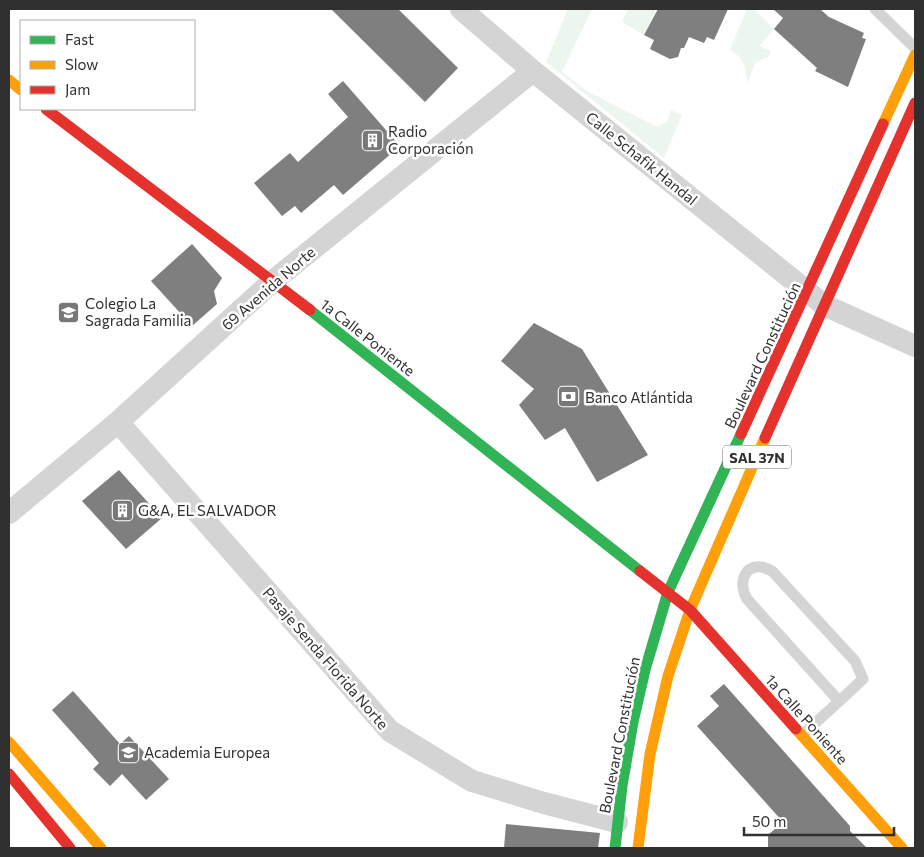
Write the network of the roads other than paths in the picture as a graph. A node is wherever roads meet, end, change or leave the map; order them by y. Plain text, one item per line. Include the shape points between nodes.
1 (461, 9) edge
2 (875, 9) edge
3 (915, 48) edge
4 (915, 54) edge
5 (534, 71) junction
6 (9, 80) edge
7 (20, 89) edge
8 (914, 107) edge
9 (47, 110) edge
10 (273, 281) junction
11 (816, 298) junction
12 (915, 346) edge
13 (118, 422) junction
14 (9, 513) edge
15 (668, 592) junction
16 (690, 610) junction
17 (839, 701) junction
18 (802, 735) junction
19 (9, 742) edge
20 (9, 774) edge
21 (617, 822) junction
22 (901, 847) edge
23 (70, 848) edge
24 (102, 848) edge
25 (615, 848) edge
26 (638, 848) edge

1 - 5 street, Calle Schafik Handal
2 - 3 lane
4 - 11 main road, Boulevard Constitución / SAL 37N
5 - 10 street, 69 Avenida Norte
5 - 11 street, Calle Schafik Handal
6 - 7 main road
8 - 11 main road, Boulevard Constitución / SAL 37N
9 - 10 main road, 1a Calle Poniente
10 - 13 street, 69 Avenida Norte
10 - 15 main road, 1a Calle Poniente
11 - 12 street, Calle Schafik Handal
11 - 15 main road, Boulevard Constitución / SAL 37N
11 - 16 main road, Boulevard Constitución / SAL 37N
13 - 14 street, 69 Avenida Norte
13 - 21 street, Pasaje Senda Florida Norte via 390,731 472,781
15 - 16 main road, 1a Calle Poniente
15 - 21 main road, Boulevard Constitución / SAL 37N via 641,682
16 - 18 main road, 1a Calle Poniente
16 - 26 main road, Boulevard Constitución / SAL 37N via 668,676 650,754
17 - 17 lane via 863,679 856,661 772,571 762,567 748,571 742,586 747,599
17 - 18 lane
18 - 22 main road, 1a Calle Poniente
19 - 24 main road
20 - 23 main road
21 - 25 main road, Boulevard Constitución / SAL 37N

